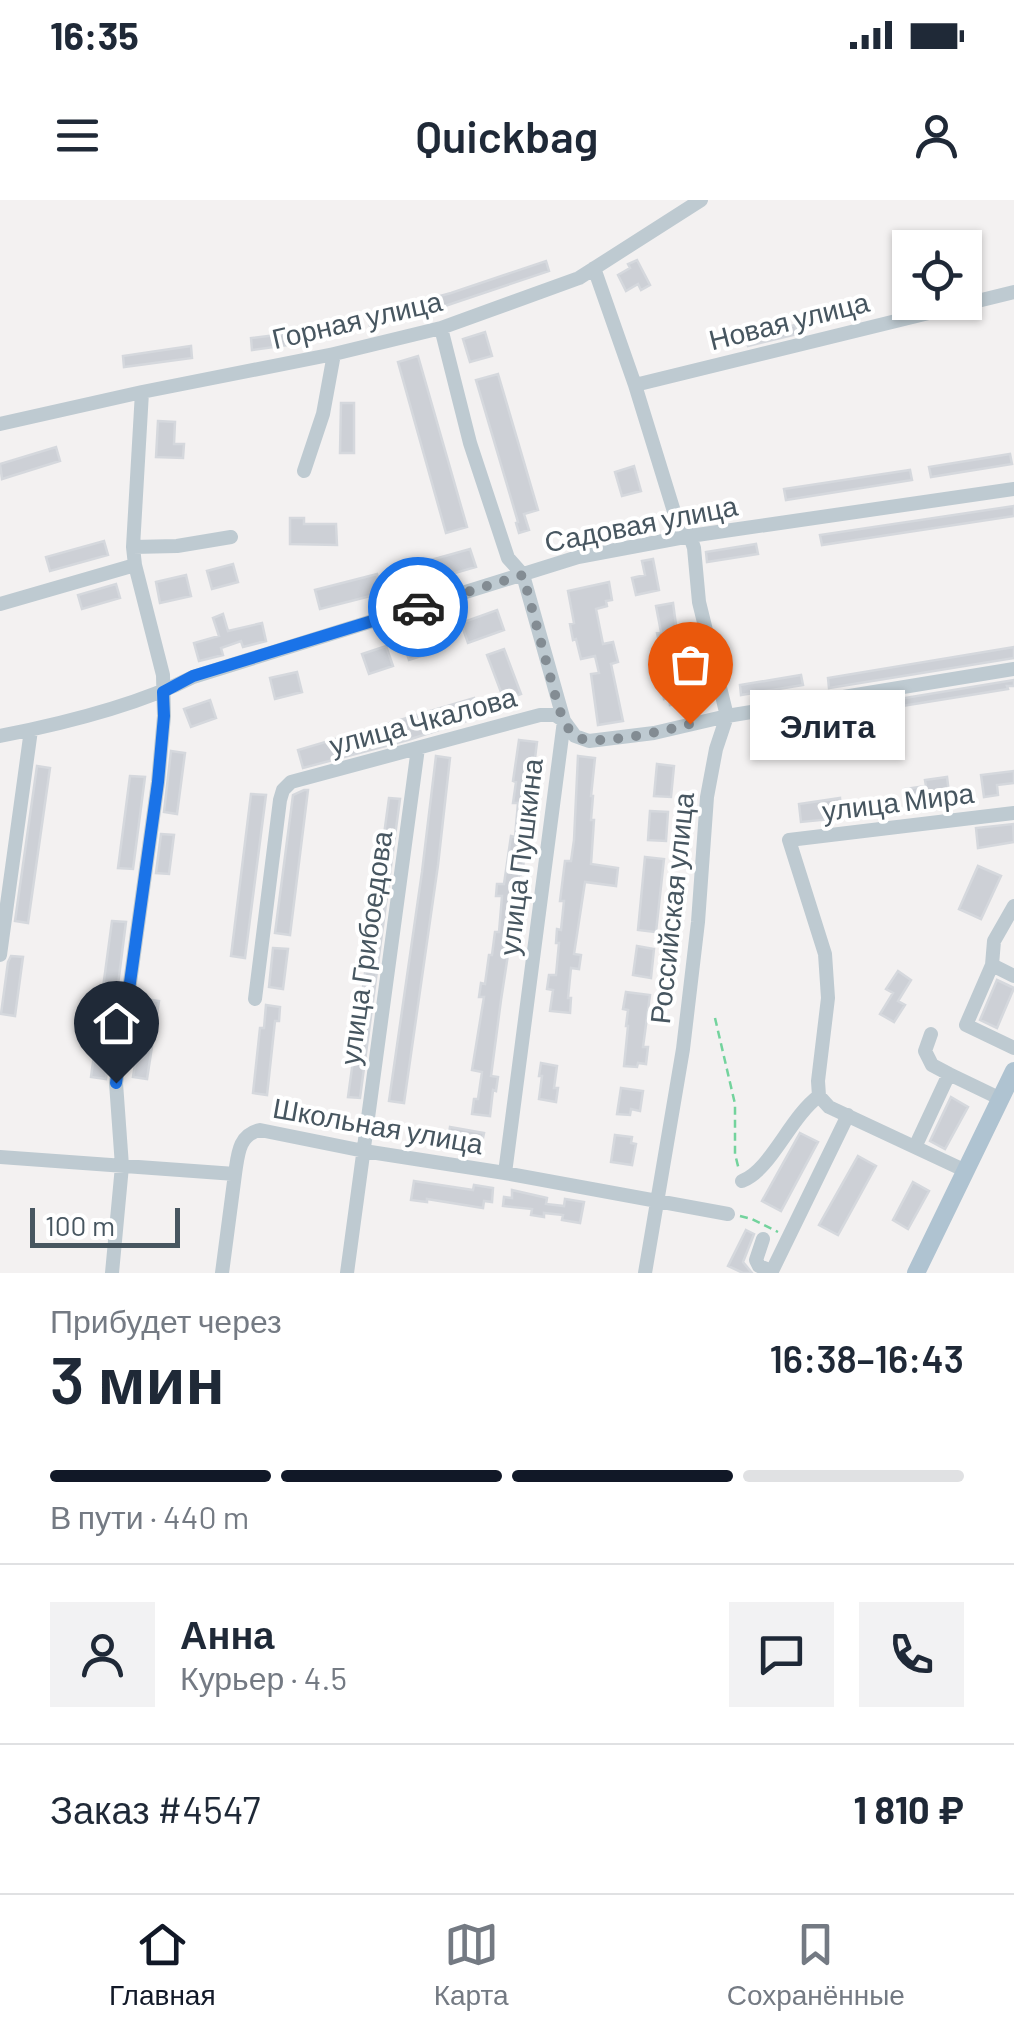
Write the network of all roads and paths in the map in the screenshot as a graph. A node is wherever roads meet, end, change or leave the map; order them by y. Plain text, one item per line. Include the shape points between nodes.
1 (702, 200) edge
2 (594, 268) junction
3 (1014, 292) edge
4 (441, 328) junction
5 (334, 354) junction
6 (635, 385) junction
7 (142, 392) junction
8 (0, 424) edge
9 (304, 470) dead end
10 (1014, 489) edge
11 (690, 536) junction
12 (231, 537) dead end
13 (133, 547) junction
14 (135, 564) junction
15 (523, 575) junction
16 (0, 604) edge
17 (1014, 669) edge
18 (163, 692) junction
19 (727, 716) junction
20 (564, 720) junction
21 (31, 730) junction
22 (0, 736) edge
23 (418, 748) junction
24 (1014, 813) edge
25 (1014, 906) edge
26 (0, 955) edge
27 (992, 965) junction
28 (1014, 976) edge
29 (255, 999) dead end
30 (715, 1018) dead end
31 (931, 1034) dead end
32 (1014, 1048) edge
33 (1014, 1071) edge
34 (949, 1074) junction
35 (819, 1096) junction
36 (1001, 1099) junction
37 (848, 1116) junction
38 (915, 1147) junction
39 (364, 1151) junction
40 (0, 1158) edge
41 (122, 1166) junction
42 (966, 1171) junction
43 (505, 1173) junction
44 (235, 1174) junction
45 (742, 1181) joint
46 (657, 1202) junction
47 (728, 1214) joint
48 (788, 1237) junction
49 (763, 1239) dead end
50 (112, 1273) edge
51 (222, 1273) edge
52 (348, 1273) edge
53 (645, 1273) edge
54 (916, 1273) edge

1 - 2 street, Горная улица
2 - 4 street, Горная улица
2 - 6 street, Российская улица
3 - 6 street, Новая улица
4 - 5 street, Горная улица
4 - 15 street, улица Пушкина via 508,558
5 - 7 street, Горная улица
5 - 9 street via 324,414
6 - 11 street, Российская улица via 676,518
7 - 8 street, Горная улица
7 - 13 street
10 - 11 street, Садовая улица
11 - 15 street, Садовая улица
11 - 19 street, Российская улица
12 - 13 street
13 - 14 street
14 - 16 street
14 - 18 street
15 - 18 street, Садовая улица via 193,676
15 - 20 street, улица Пушкина
17 - 19 street, улица Чкалова
18 - 21 street, Садовая улица
18 - 41 street via 158,782 116,1083
19 - 20 street, улица Чкалова via 589,741 575,736
19 - 46 street, Российская улица via 707,797 684,1048
20 - 23 street, улица Чкалова via 540,716
20 - 43 street, улица Пушкина
21 - 22 street, Садовая улица
21 - 26 street
23 - 29 street, улица Чкалова via 290,782 283,790
23 - 39 street, улица Грибоедова
24 - 35 street, улица Мира via 789,840 825,954
25 - 27 street via 994,942
27 - 28 street
27 - 32 street via 966,1025
30 - 45 path via 735,1104
31 - 34 street via 926,1050 932,1064
33 - 36 main road
34 - 36 street
34 - 38 street
35 - 37 street
35 - 45 street via 762,1167
36 - 42 main road
37 - 38 street
37 - 48 street
38 - 42 street
39 - 43 street, Школьная улица
39 - 44 street, Школьная улица via 260,1130 242,1141
39 - 52 street, улица Грибоедова
40 - 41 street
41 - 44 street
41 - 50 street
42 - 54 main road
43 - 46 street, Школьная улица
44 - 51 street, Школьная улица
46 - 47 street, Школьная улица
46 - 53 street, Российская улица
47 - 48 path
48 - 49 street via 772,1272 756,1260

